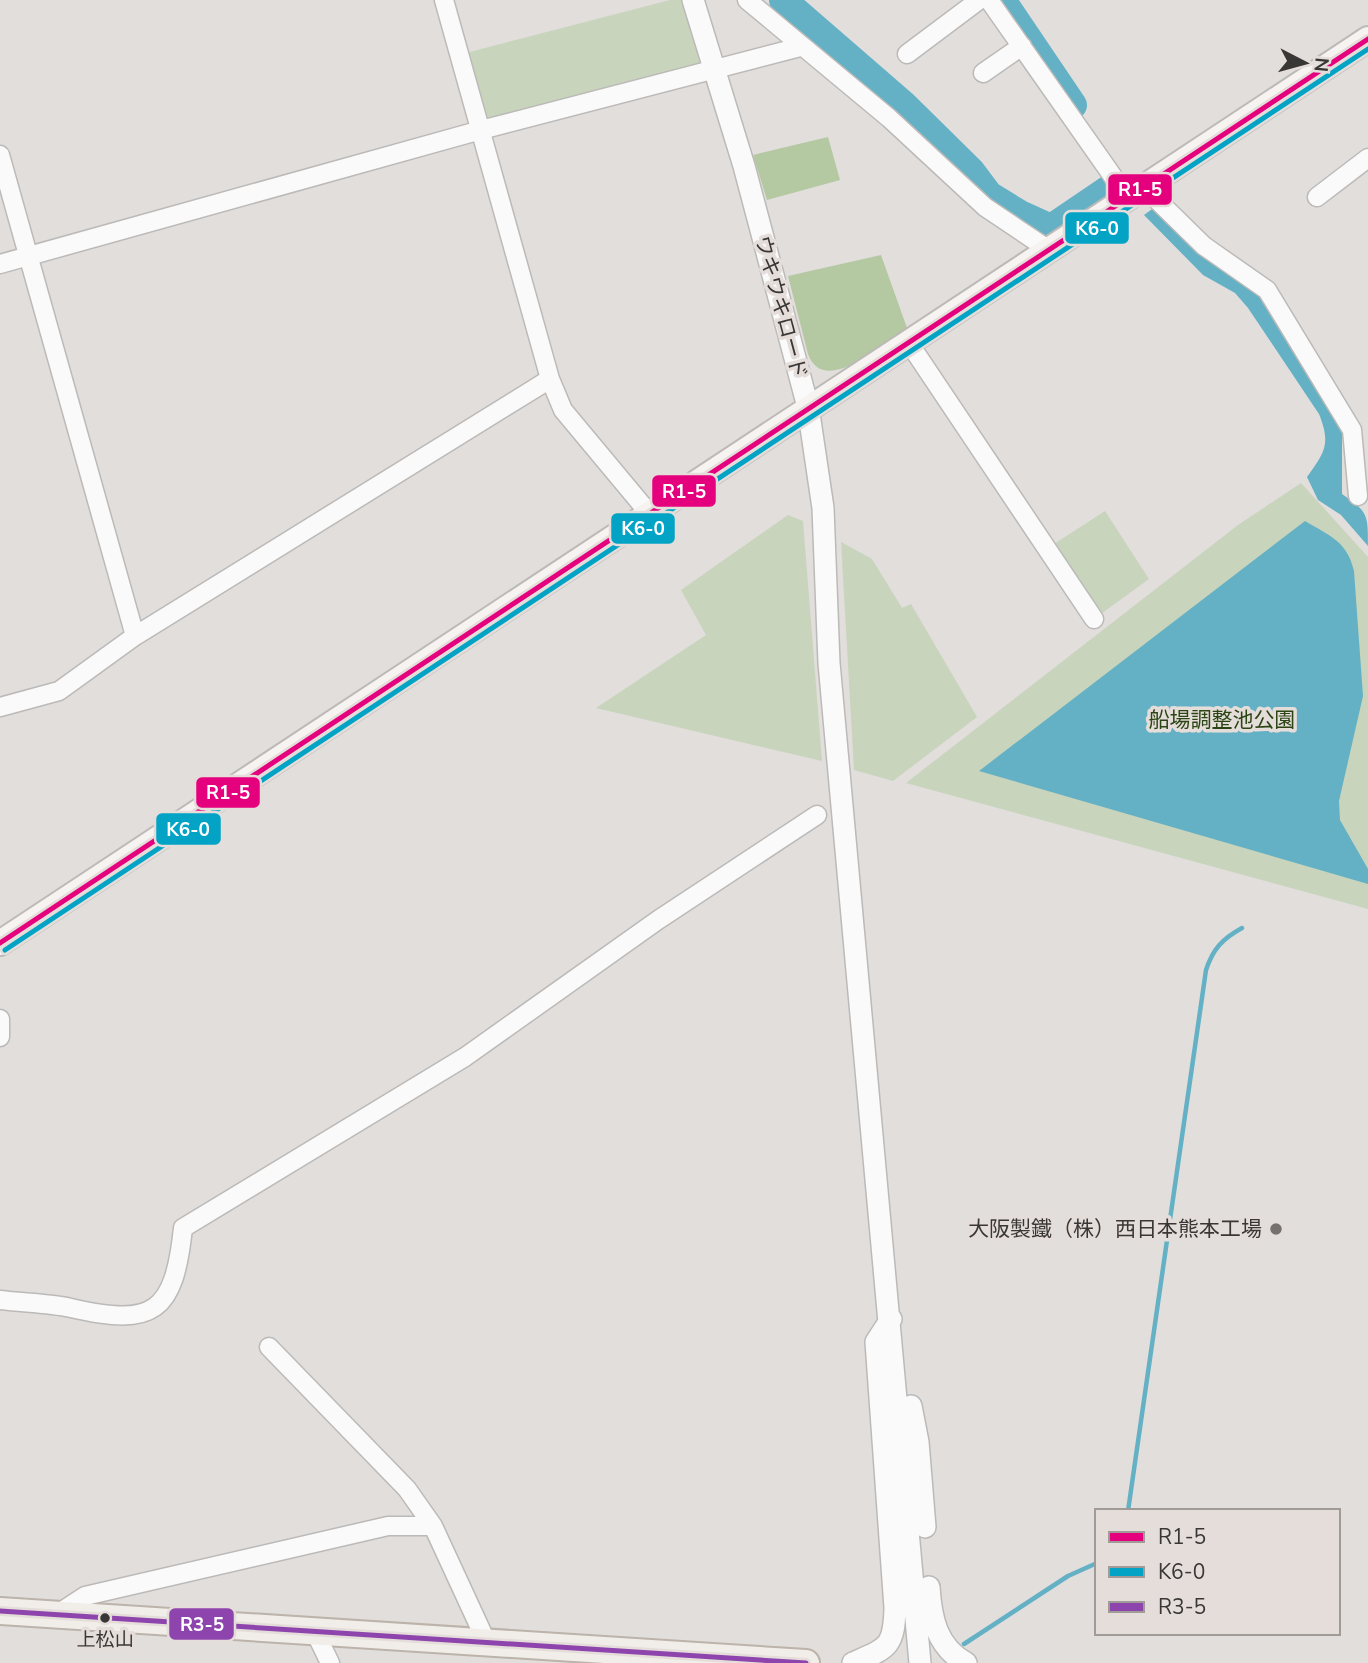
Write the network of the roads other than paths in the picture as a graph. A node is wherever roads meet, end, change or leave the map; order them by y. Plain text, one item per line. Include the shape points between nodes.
1 (444, 0) edge
2 (693, 0) edge
3 (747, 0) edge
4 (979, 0) edge
5 (989, 0) edge
6 (1368, 39) edge
7 (1021, 46) junction
8 (800, 47) junction
9 (907, 54) dead end
10 (716, 71) junction
11 (983, 74) dead end
12 (481, 130) junction
13 (0, 155) edge
14 (1368, 158) edge
15 (1138, 192) junction
16 (1317, 197) dead end
17 (1049, 250) junction
18 (29, 257) junction
19 (0, 264) edge
20 (909, 343) junction
21 (550, 379) junction
22 (808, 407) junction
23 (1358, 496) dead end
24 (648, 512) junction
25 (1094, 618) dead end
26 (135, 636) junction
27 (0, 707) edge
28 (817, 814) dead end
29 (0, 943) edge
30 (0, 1019) edge
31 (0, 1037) edge
32 (0, 1300) edge
33 (891, 1319) junction
34 (269, 1347) dead end
35 (895, 1362) junction
36 (433, 1525) junction
37 (0, 1611) edge
38 (56, 1615) junction
39 (315, 1632) junction
40 (487, 1643) junction
41 (330, 1663) edge
42 (806, 1663) edge
43 (853, 1663) edge
44 (920, 1663) edge
45 (966, 1663) edge

1 - 12 street
2 - 10 street, ウキウキロード
3 - 8 street
4 - 9 street
5 - 7 street
6 - 15 main road
7 - 11 street
7 - 15 street
8 - 10 street
8 - 17 street via 889,118 985,206
10 - 12 street
10 - 22 street, ウキウキロード
12 - 18 street
12 - 21 street
13 - 18 street
14 - 16 street
15 - 17 main road
15 - 23 street via 1157,200 1204,246 1267,290 1352,430
17 - 20 main road
18 - 19 street
18 - 26 street
20 - 22 main road
20 - 25 street
21 - 24 street via 563,410
21 - 26 street
22 - 24 main road
22 - 33 street, ウキウキロード via 823,508 830,663
24 - 29 main road
26 - 27 street via 59,691
28 - 32 street via 465,1058 183,1228 171,1290 157,1307 138,1315 96,1315 68,1307
30 - 31 street
33 - 35 street, ウキウキロード
33 - 43 street via 876,1342 894,1635 883,1651
34 - 36 street via 407,1489
35 - 44 street, ウキウキロード
35 - 45 street via 908,1389 918,1443 930,1607 937,1634 953,1656
36 - 38 street via 388,1525 85,1596
36 - 40 street
37 - 38 main road
38 - 39 main road
39 - 40 main road
39 - 41 street
40 - 42 main road

